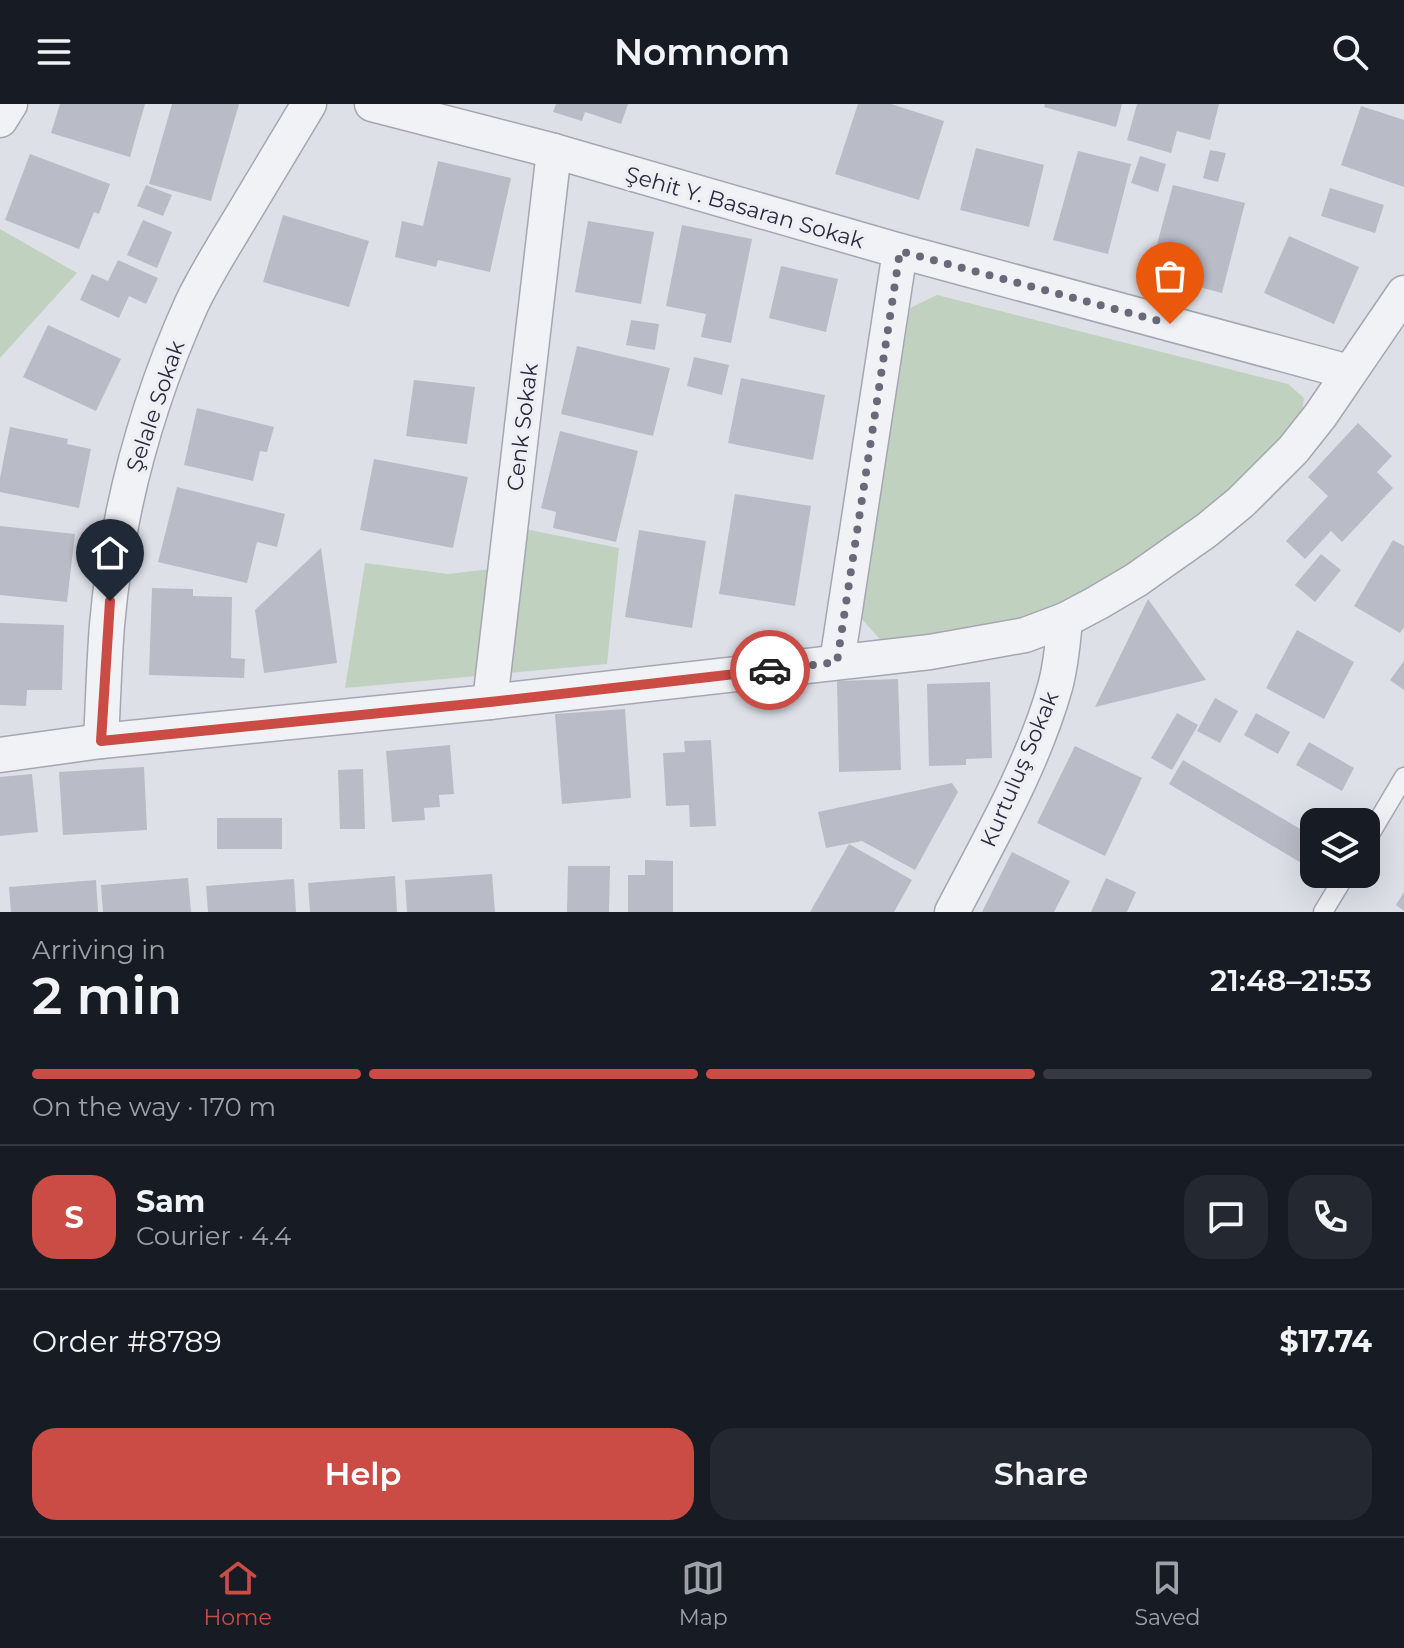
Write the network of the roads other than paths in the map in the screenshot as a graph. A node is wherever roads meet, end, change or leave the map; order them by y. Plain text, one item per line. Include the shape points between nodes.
1 (10, 104) edge
2 (309, 104) edge
3 (372, 104) edge
4 (0, 120) edge
5 (554, 151) junction
6 (900, 251) junction
7 (1404, 293) edge
8 (1349, 372) junction
9 (1065, 620) junction
10 (837, 662) junction
11 (490, 702) junction
12 (101, 741) junction
13 (0, 755) edge
14 (1401, 788) edge
15 (1380, 820) edge
16 (1338, 888) edge
17 (952, 912) edge
18 (1323, 912) edge

1 - 4 street
2 - 12 street, Şelale Sokak via 210,268 146,419 113,575
3 - 5 street, Şehit Y. Basaran Sokak
5 - 6 street, Şehit Y. Basaran Sokak
5 - 11 street, Cenk Sokak
6 - 8 street, Şehit Y. Basaran Sokak
6 - 10 street
7 - 8 street
8 - 9 street via 1293,450 1241,502 1136,580
9 - 10 street via 978,645
9 - 17 street, Kurtuluş Sokak via 1056,686 1042,726
10 - 11 street
11 - 12 street
12 - 13 street
14 - 15 lane
16 - 18 lane

